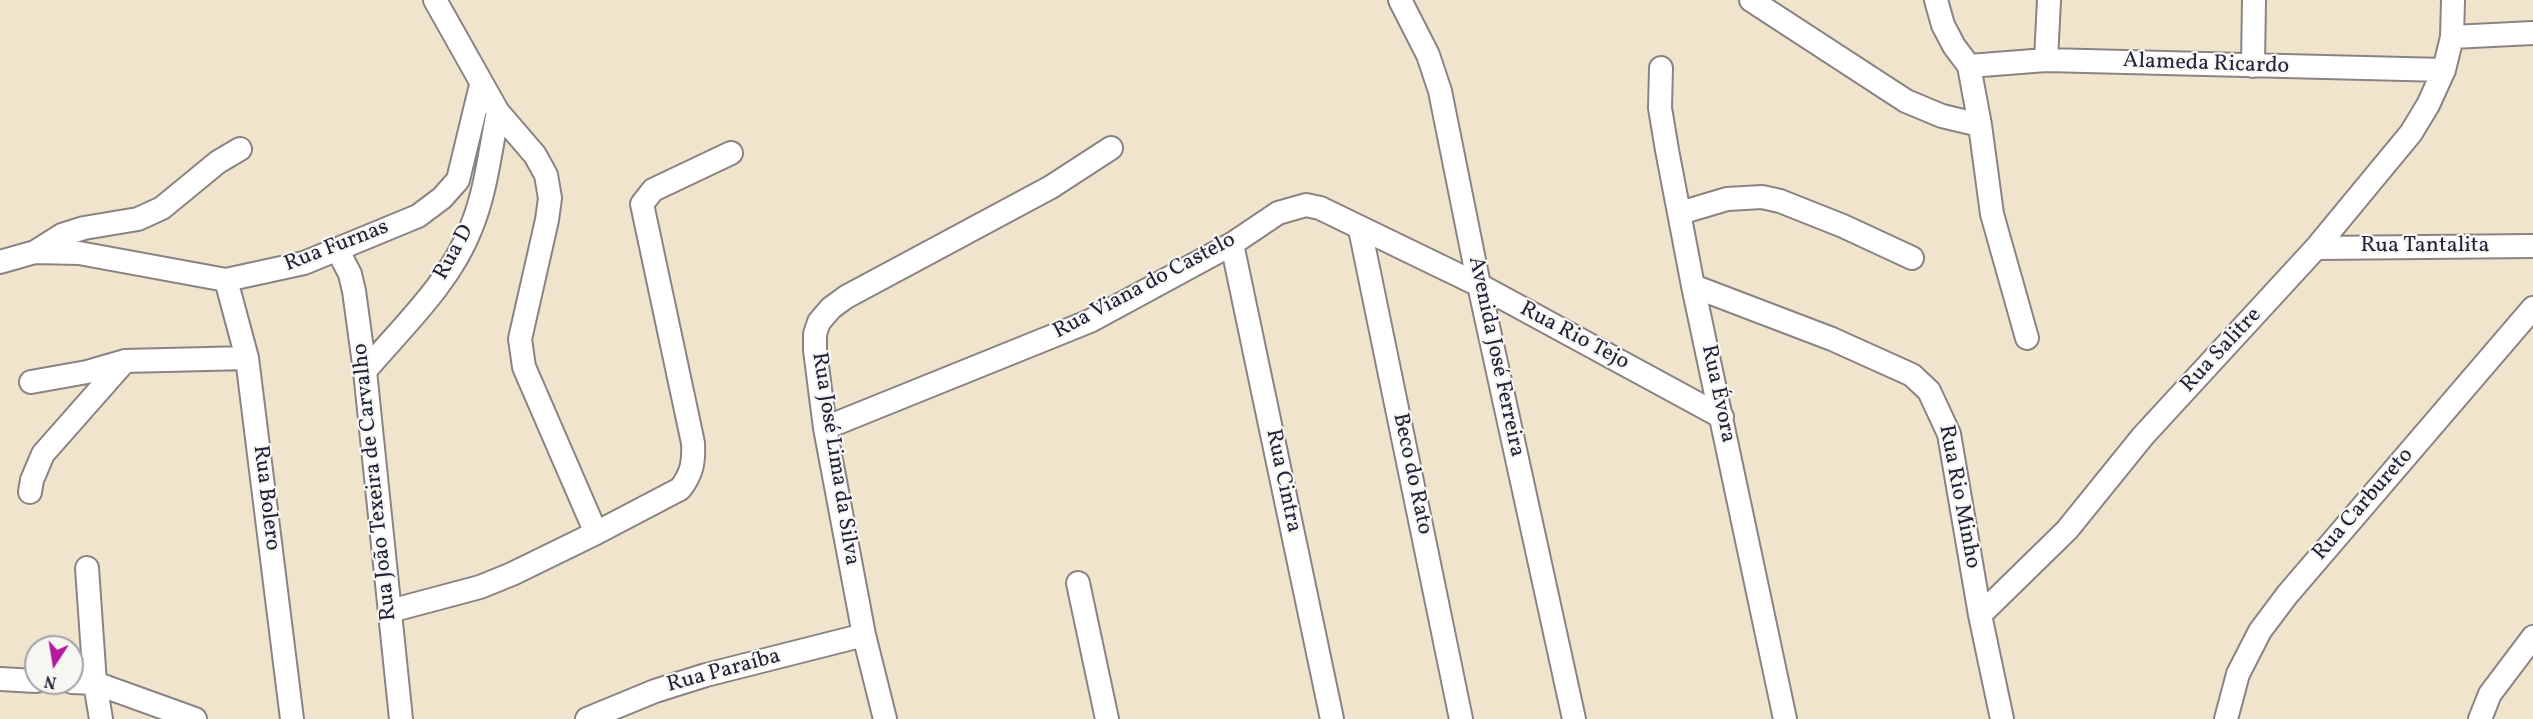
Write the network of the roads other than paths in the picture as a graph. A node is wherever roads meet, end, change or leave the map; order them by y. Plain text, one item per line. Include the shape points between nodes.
1 (435, 0) edge
2 (1400, 0) edge
3 (1751, 0) edge
4 (1936, 0) edge
5 (2049, 0) edge
6 (2254, 0) edge
7 (2453, 0) edge
8 (2533, 33) edge
9 (2452, 37) junction
10 (2046, 60) junction
11 (1969, 66) junction
12 (2253, 66) junction
13 (1661, 68) dead end
14 (2444, 70) junction
15 (481, 85) junction
16 (498, 112) junction
17 (1980, 125) junction
18 (1111, 148) dead end
19 (240, 149) dead end
20 (731, 153) dead end
21 (1680, 213) junction
22 (1360, 229) junction
23 (1232, 244) junction
24 (2533, 246) edge
25 (2316, 248) junction
26 (337, 249) junction
27 (34, 252) junction
28 (1911, 258) dead end
29 (0, 262) edge
30 (226, 280) junction
31 (1479, 285) junction
32 (1693, 286) junction
33 (2533, 308) edge
34 (2027, 338) dead end
35 (247, 358) junction
36 (125, 361) junction
37 (364, 371) junction
38 (31, 382) dead end
39 (1722, 417) junction
40 (825, 428) junction
41 (30, 492) dead end
42 (596, 533) junction
43 (87, 568) dead end
44 (1078, 584) dead end
45 (390, 611) junction
46 (1980, 615) junction
47 (864, 635) junction
48 (2533, 637) edge
49 (0, 679) edge
50 (24, 680) edge
51 (84, 683) edge
52 (95, 683) junction
53 (101, 719) edge
54 (195, 719) edge
55 (292, 719) edge
56 (401, 719) edge
57 (587, 719) edge
58 (885, 719) edge
59 (1107, 719) edge
60 (1332, 719) edge
61 (1461, 719) edge
62 (1574, 719) edge
63 (1785, 719) edge
64 (2002, 719) edge
65 (2226, 719) edge
66 (2480, 719) edge

1 - 15 street
2 - 31 street, Avenida José Ferreira via 1428,55 1440,91
3 - 17 street via 1906,101 1942,116
4 - 11 street via 1949,36
5 - 10 street
6 - 12 street
7 - 9 street, Rua Salitre
8 - 9 street
9 - 14 street, Rua Salitre
10 - 11 street, Alameda Ricardo
10 - 12 street, Alameda Ricardo
11 - 17 street
12 - 14 street, Alameda Ricardo
13 - 21 street, Rua Évora via 1660,108
14 - 25 street, Rua Salitre via 2411,133
15 - 16 street
15 - 26 street, Rua Furnas via 458,180 418,216
16 - 37 street, Rua D via 483,191 471,229 431,294
16 - 42 street via 535,155 546,175 550,198 520,339 524,368
17 - 34 street via 1992,214
18 - 40 street, Rua José Lima da Silva via 1051,187 831,308 815,334
19 - 27 street via 162,208 138,219 84,228
20 - 42 street via 653,190 642,204 693,443 694,462 689,478 680,489
21 - 28 street via 1727,199 1762,197 1843,226
21 - 32 street, Rua Évora
22 - 23 street, Rua Viana do Castelo via 1306,205 1278,213
22 - 31 street, Rua Rio Tejo
22 - 61 street, Beco do Rato
23 - 40 street, Rua Viana do Castelo via 1090,321
23 - 60 street, Rua Cintra
24 - 25 street, Rua Tantalita
25 - 46 street, Rua Salitre via 2143,436 2067,530
26 - 30 street, Rua Furnas via 304,263
26 - 37 street, Rua João Texeira de Carvalho via 350,274
27 - 29 street, Rua Furnas
27 - 30 street, Rua Furnas via 79,253
30 - 35 street, Rua Bolero
31 - 39 street, Rua Rio Tejo
31 - 62 street, Avenida José Ferreira
32 - 39 street, Rua Évora
32 - 46 street, Rua Rio Minho via 1832,339 1912,375 1929,391 1949,434
33 - 65 street, Rua Carbureto via 2260,631 2238,674
35 - 36 street
35 - 55 street, Rua Bolero
36 - 38 street
36 - 41 street via 43,454
37 - 45 street, Rua João Texeira de Carvalho
39 - 63 street, Rua Évora
40 - 47 street, Rua José Lima da Silva
42 - 45 street via 480,587
43 - 52 street
44 - 59 street
45 - 56 street, Rua João Texeira de Carvalho
46 - 64 street, Rua Rio Minho
47 - 57 street, Rua Paraíba via 675,685
47 - 58 street, Rua José Lima da Silva
48 - 66 street via 2490,694
49 - 50 street
51 - 52 street
52 - 53 street
52 - 54 street

